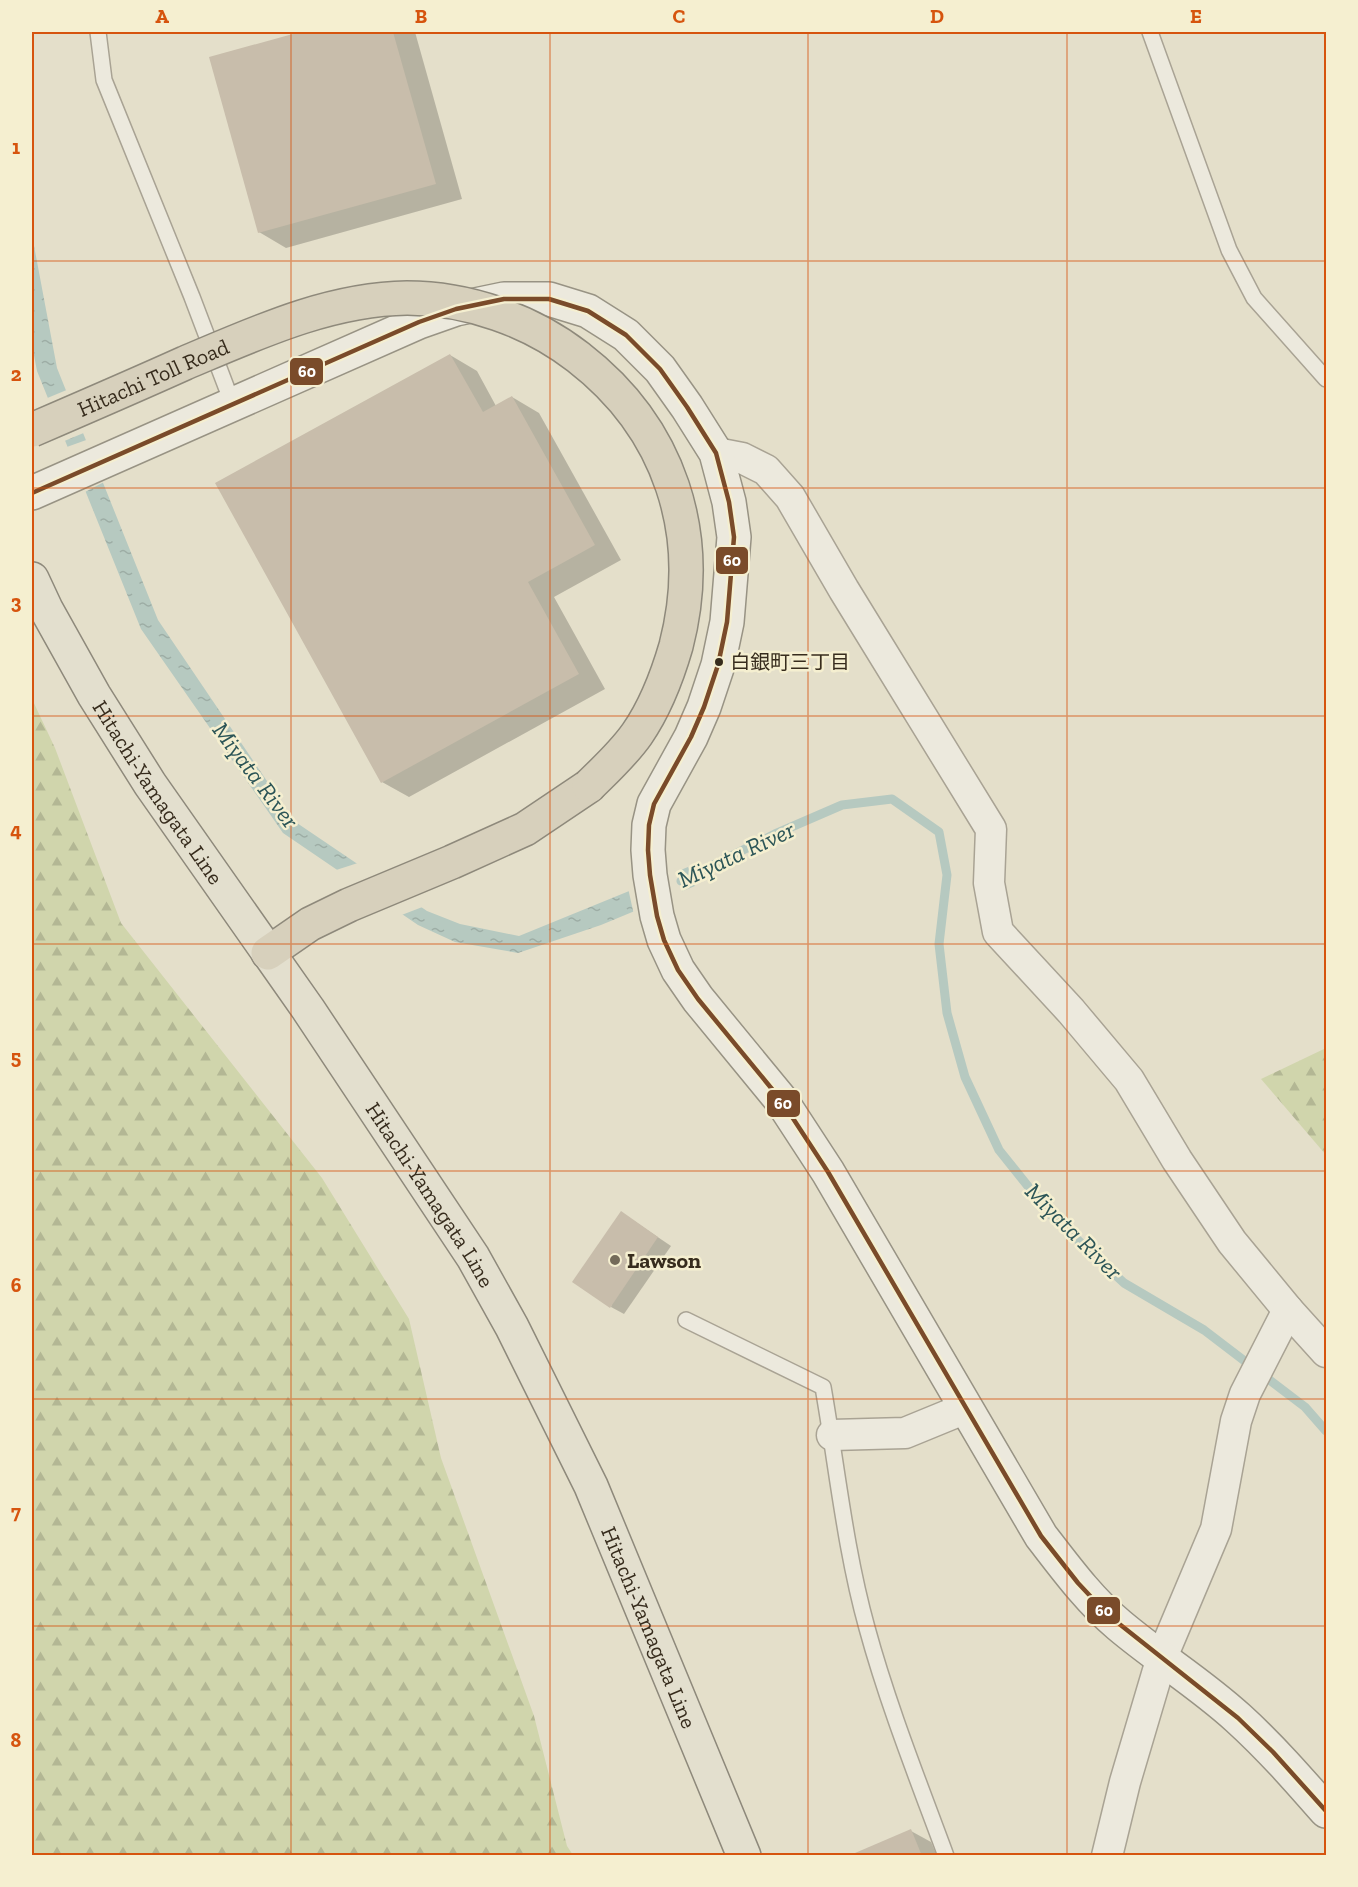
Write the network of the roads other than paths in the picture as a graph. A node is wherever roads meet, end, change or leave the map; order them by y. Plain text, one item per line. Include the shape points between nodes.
1 (98, 32) edge
2 (1150, 32) edge
3 (1326, 379) edge
4 (232, 405) junction
5 (32, 430) edge
6 (716, 453) junction
7 (41, 489) edge
8 (32, 579) edge
9 (268, 952) junction
10 (1284, 1318) junction
11 (686, 1320) dead end
12 (1326, 1352) edge
13 (966, 1408) junction
14 (831, 1435) junction
15 (1162, 1658) junction
16 (1326, 1811) edge
17 (744, 1856) edge
18 (946, 1856) edge
19 (1107, 1856) edge

1 - 4 lane via 104,80
2 - 3 lane via 1229,250 1254,298
4 - 6 street via 447,312 504,299 549,299 588,311 626,335 660,369
4 - 7 street
5 - 9 highway, Hitachi Toll Road, bridge via 276,326 350,304 409,298 490,311 565,347 627,403 666,468 685,540 682,613 663,685 651,711 619,757 589,786 525,829 348,905
6 - 10 street via 742,458 766,470 790,497 992,829 989,883 998,932 1129,1080 1177,1160
6 - 13 street via 734,537 727,622 704,707 654,804 648,850 657,916 678,970 781,1100 828,1172
8 - 9 main road, Hitachi-Yamagata Line via 118,735
9 - 17 main road, Hitachi-Yamagata Line via 473,1257 512,1327 591,1486
10 - 12 street
10 - 15 street via 1245,1394 1236,1421 1216,1529
11 - 14 lane via 823,1387
13 - 14 street via 905,1433
13 - 15 street via 1041,1536 1118,1624
14 - 18 lane via 846,1535 867,1628 904,1744
15 - 16 street via 1238,1718
15 - 19 street

